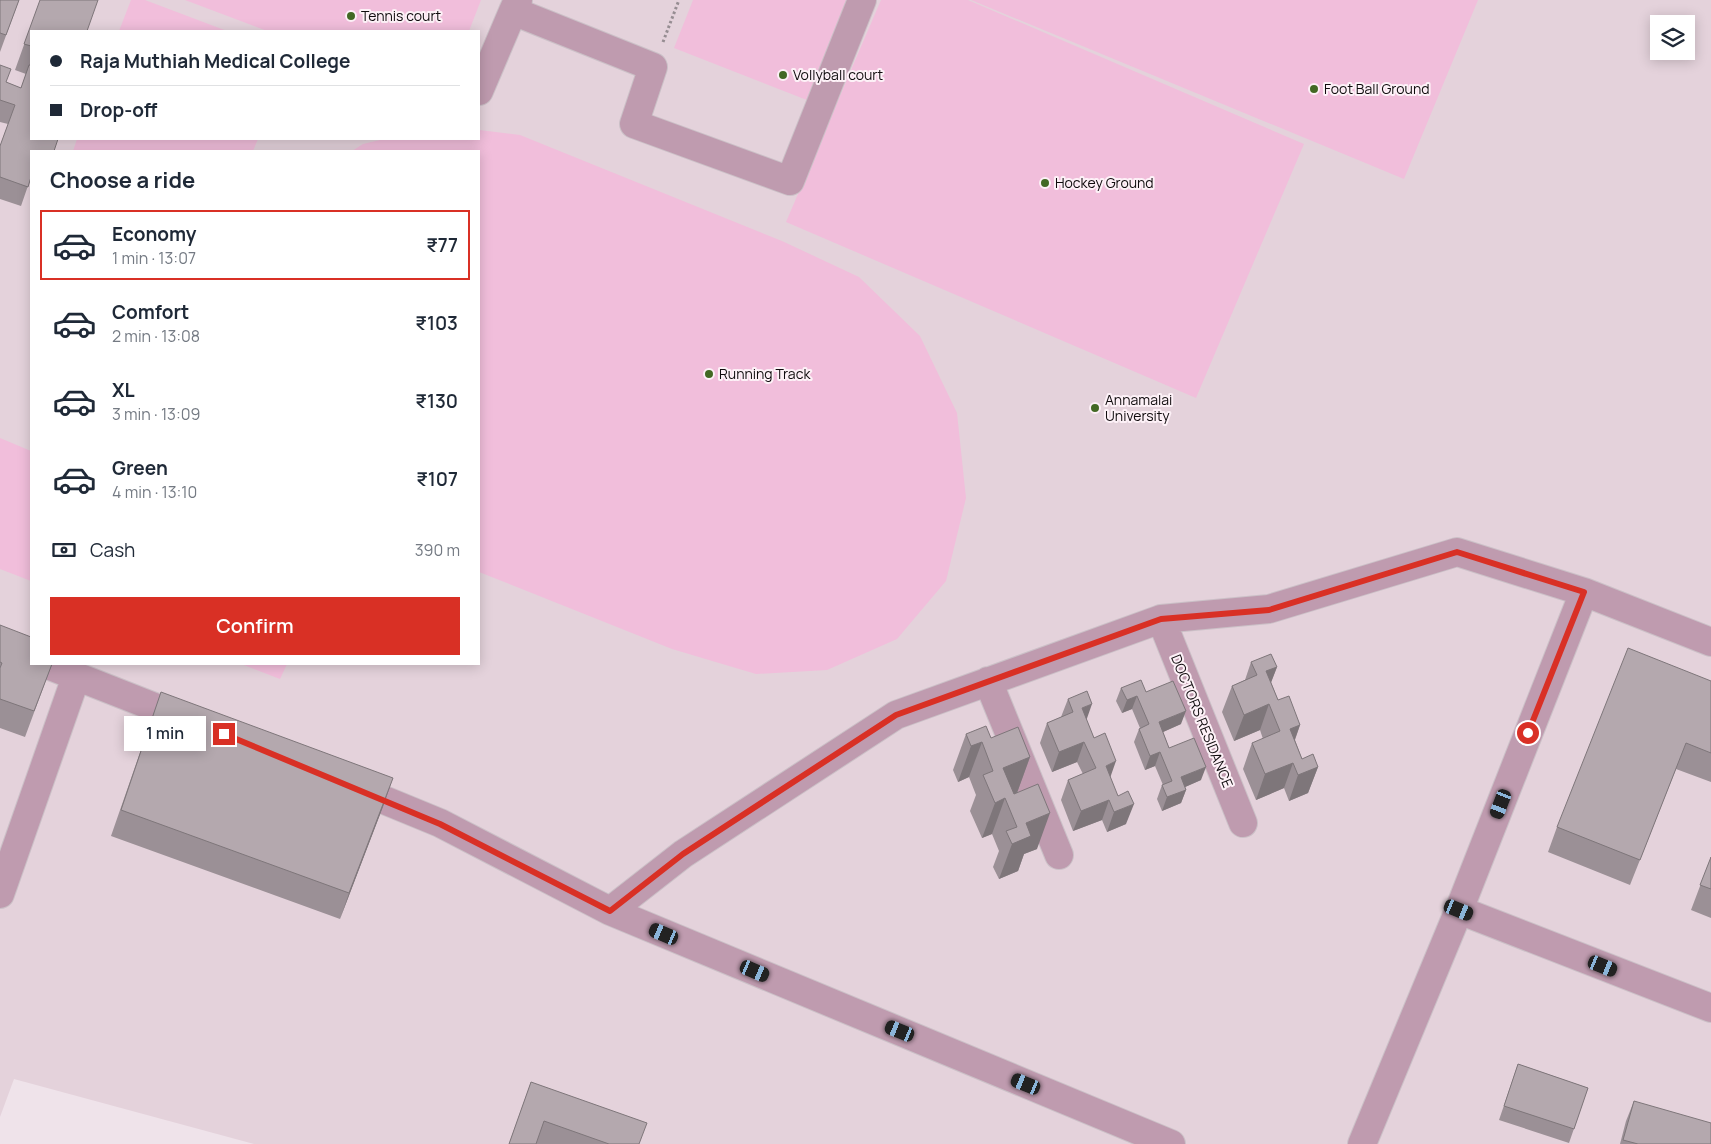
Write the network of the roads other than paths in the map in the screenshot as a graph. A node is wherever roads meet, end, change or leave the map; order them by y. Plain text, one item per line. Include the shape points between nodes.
1 (862, 0) edge
2 (515, 6) edge
3 (480, 89) edge
4 (1584, 592) junction
5 (1161, 619) junction
6 (1707, 637) edge
7 (47, 665) edge
8 (76, 677) junction
9 (988, 681) junction
10 (214, 731) edge
11 (323, 775) edge
12 (1244, 823) dead end
13 (9, 841) edge
14 (1059, 855) dead end
15 (0, 894) edge
16 (1459, 910) junction
17 (610, 911) junction
18 (1711, 1008) edge
19 (1171, 1144) edge
20 (1362, 1144) edge

1 - 2 street via 790,181 634,124 653,67
2 - 3 street
4 - 5 street via 1457,552 1269,610
4 - 6 street
4 - 16 street
5 - 9 street
5 - 12 street, DOCTORS RESIDANCE
7 - 8 street
8 - 10 street
8 - 13 street
9 - 14 street
9 - 17 street via 896,715 683,854
11 - 17 street via 440,824
13 - 15 street
16 - 18 street
16 - 20 street
17 - 19 street

